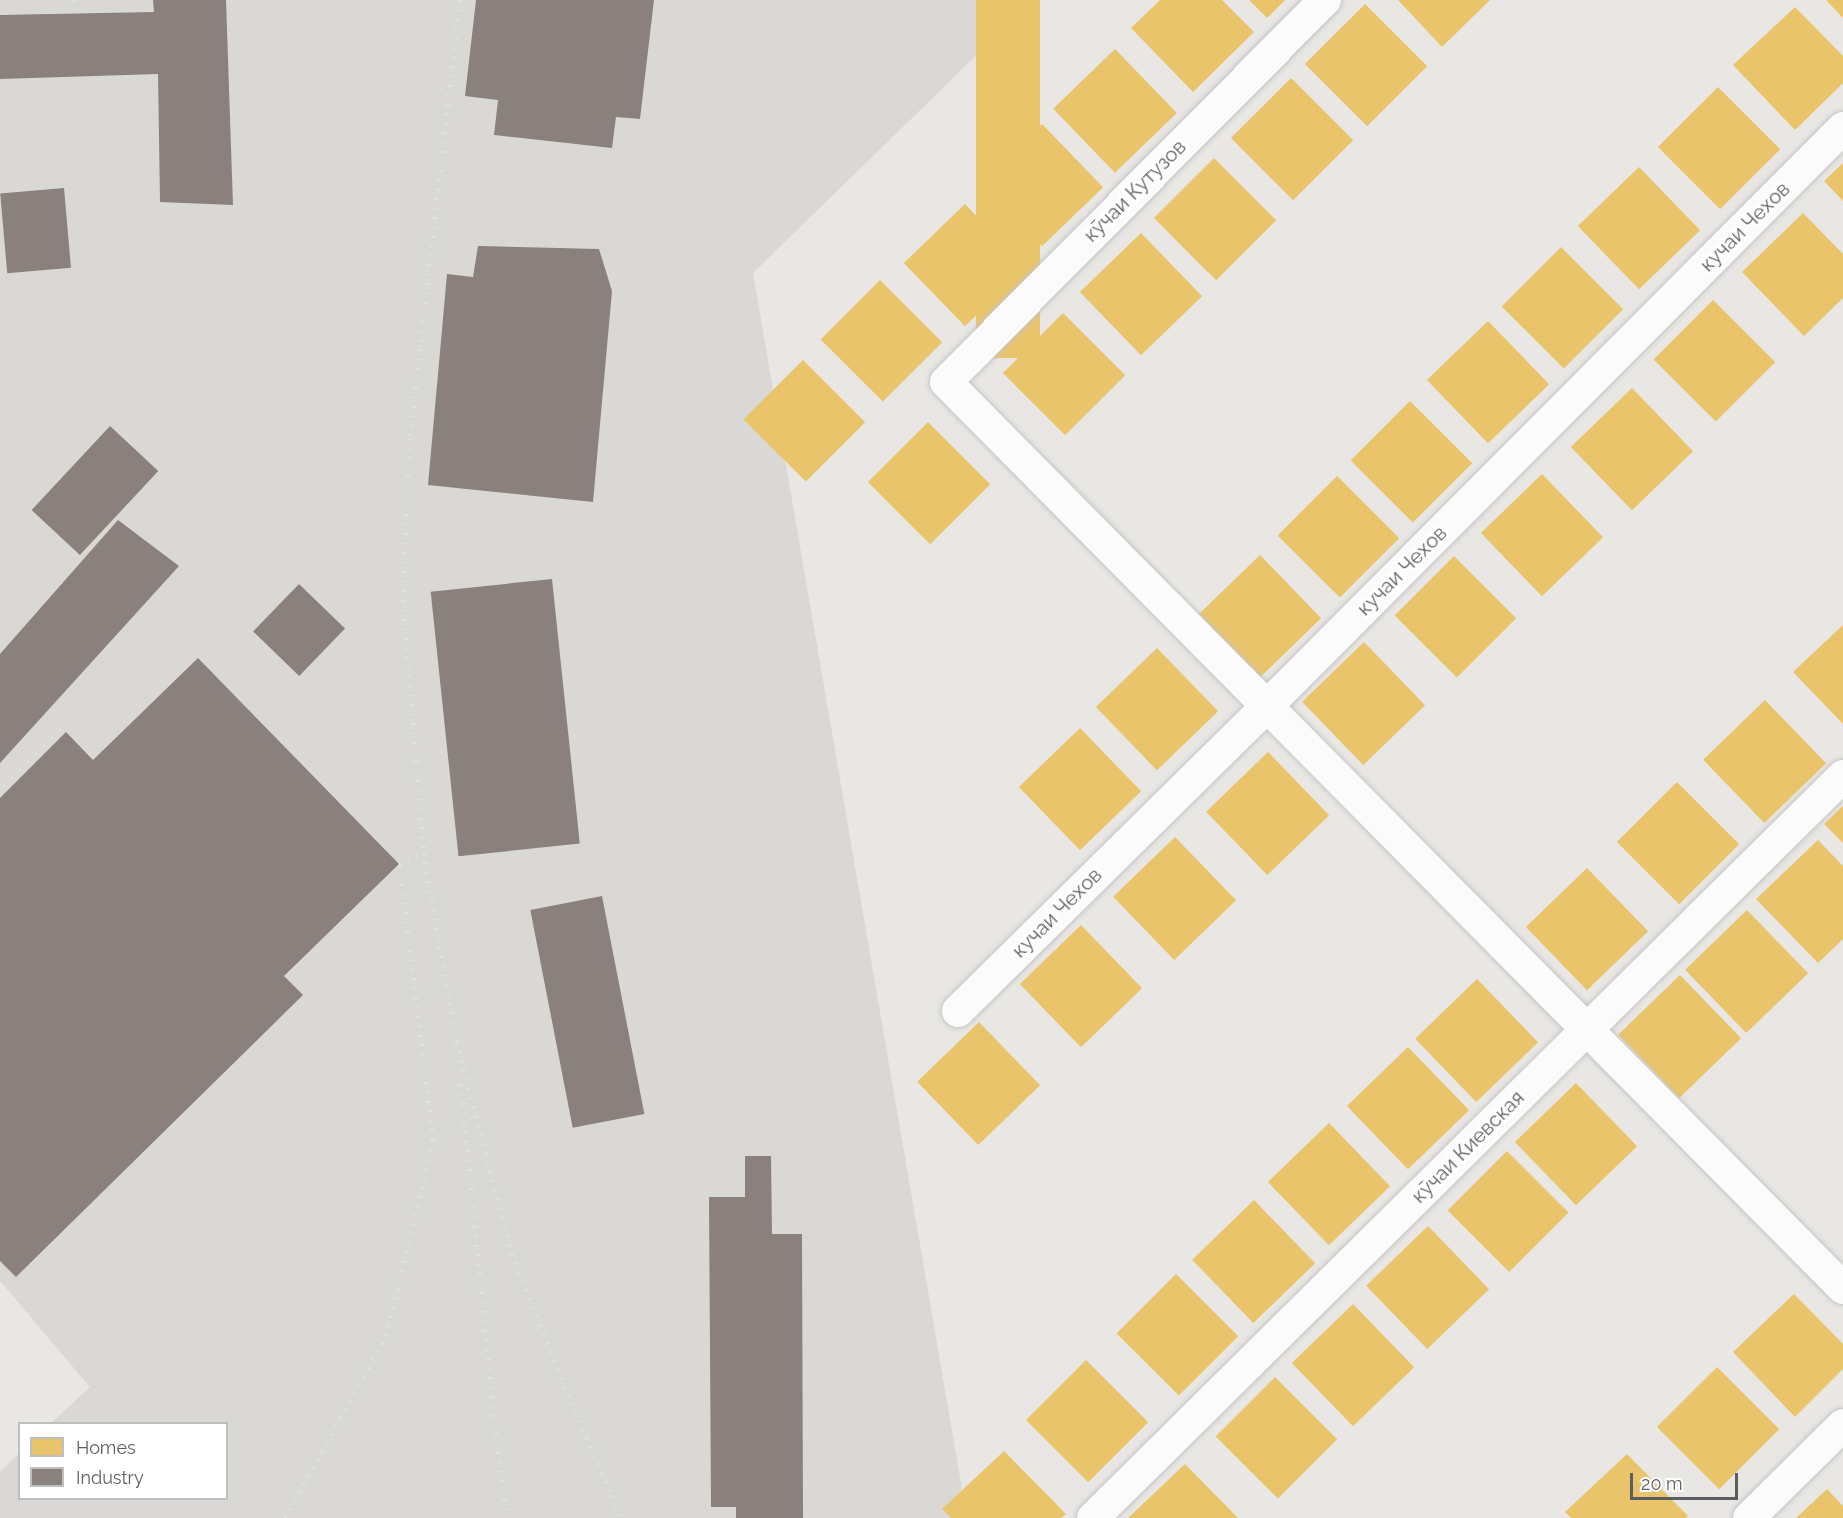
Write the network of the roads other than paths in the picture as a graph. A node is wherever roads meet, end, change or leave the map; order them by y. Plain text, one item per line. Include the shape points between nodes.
1 (1325, 0) edge
2 (1843, 128) edge
3 (1267, 706) junction
4 (1843, 776) edge
5 (958, 1011) dead end
6 (1587, 1029) junction
7 (1843, 1288) edge
8 (1843, 1425) edge
9 (1093, 1518) edge
10 (1749, 1518) edge

1 - 3 street, кӯчаи Кутузов via 946,382
2 - 3 street, кучаи Чехов
3 - 5 street, кучаи Чехов
3 - 6 street
4 - 6 street, кӯчаи Киевская
6 - 7 street
6 - 9 street, кӯчаи Киевская
8 - 10 street

